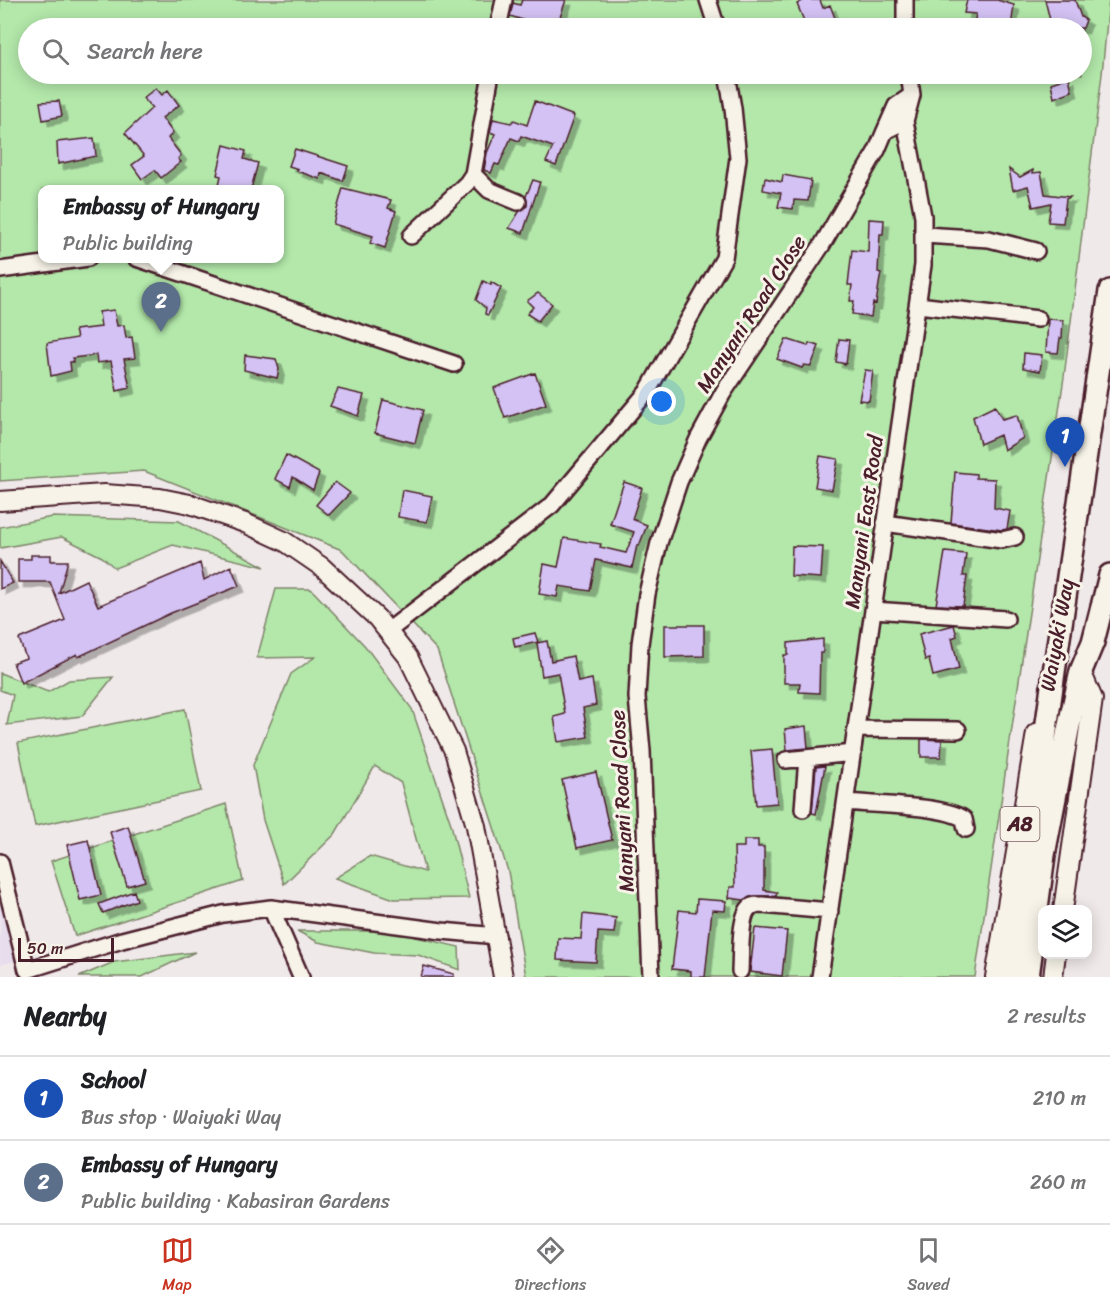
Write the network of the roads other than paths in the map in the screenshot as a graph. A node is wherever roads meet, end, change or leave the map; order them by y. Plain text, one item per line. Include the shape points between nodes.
1 (504, 0) edge
2 (708, 0) edge
3 (905, 0) edge
4 (500, 18) edge
5 (714, 18) edge
6 (905, 18) edge
7 (488, 84) edge
8 (729, 84) edge
9 (910, 84) edge
10 (912, 95) junction
11 (906, 126) junction
12 (883, 137) junction
13 (473, 174) junction
14 (518, 202) dead end
15 (924, 235) junction
16 (411, 236) dead end
17 (1036, 251) dead end
18 (51, 263) edge
19 (151, 263) edge
20 (0, 270) edge
21 (1110, 291) edge
22 (918, 305) junction
23 (1038, 319) dead end
24 (454, 364) dead end
25 (0, 501) edge
26 (885, 523) junction
27 (1015, 537) dead end
28 (1110, 575) edge
29 (873, 610) junction
30 (1006, 619) dead end
31 (388, 632) junction
32 (1081, 671) junction
33 (1053, 672) junction
34 (857, 729) junction
35 (958, 730) dead end
36 (853, 753) junction
37 (807, 758) junction
38 (786, 760) dead end
39 (846, 802) junction
40 (803, 809) dead end
41 (966, 829) dead end
42 (0, 862) edge
43 (1064, 905) edge
44 (271, 908) junction
45 (830, 910) junction
46 (497, 936) junction
47 (1055, 959) edge
48 (740, 971) dead end
49 (301, 977) edge
50 (503, 977) edge
51 (651, 977) edge
52 (820, 977) edge
53 (995, 977) edge
54 (1012, 977) edge
55 (1028, 977) edge
56 (1053, 977) edge

1 - 4 street
2 - 5 street
3 - 6 street
7 - 13 street
8 - 31 street via 738,158 724,258 647,392 552,505
9 - 10 street, Manyani East Road
10 - 11 street, Manyani East Road
10 - 12 street, Manyani Road Close via 896,106
11 - 12 street via 889,138
11 - 15 street, Manyani East Road
12 - 51 street, Manyani Road Close via 822,245 723,393 679,482 659,543 640,644 637,697
13 - 14 street via 489,190
13 - 16 street
15 - 17 street via 989,239
15 - 22 street, Manyani East Road
18 - 20 street
19 - 24 street
21 - 33 highway, Waiyaki Way / A8
22 - 23 street
22 - 26 street, Manyani East Road
25 - 31 main road via 104,494 190,504 284,542 322,567
26 - 27 street via 1002,540
26 - 29 street, Manyani East Road
28 - 32 highway, Waiyaki Way / A8 via 1093,642
29 - 30 street
29 - 34 street, Manyani East Road
31 - 46 main road via 408,657 454,750 476,826
32 - 43 main road, Waiyaki Way via 1093,699
32 - 55 highway, A8 via 1044,855
33 - 53 main road, Waiyaki Way / A8 via 1036,732
33 - 54 highway, A8
34 - 35 street
34 - 36 street, Manyani East Road
36 - 37 street
36 - 39 street, Manyani East Road
37 - 38 street
37 - 40 street
39 - 41 street via 952,814 964,819
39 - 45 street, Manyani East Road
42 - 44 street via 27,970 223,914
44 - 46 street
44 - 49 street
45 - 48 street via 752,906 743,919
45 - 52 street, Manyani East Road
46 - 50 main road
47 - 56 main road

